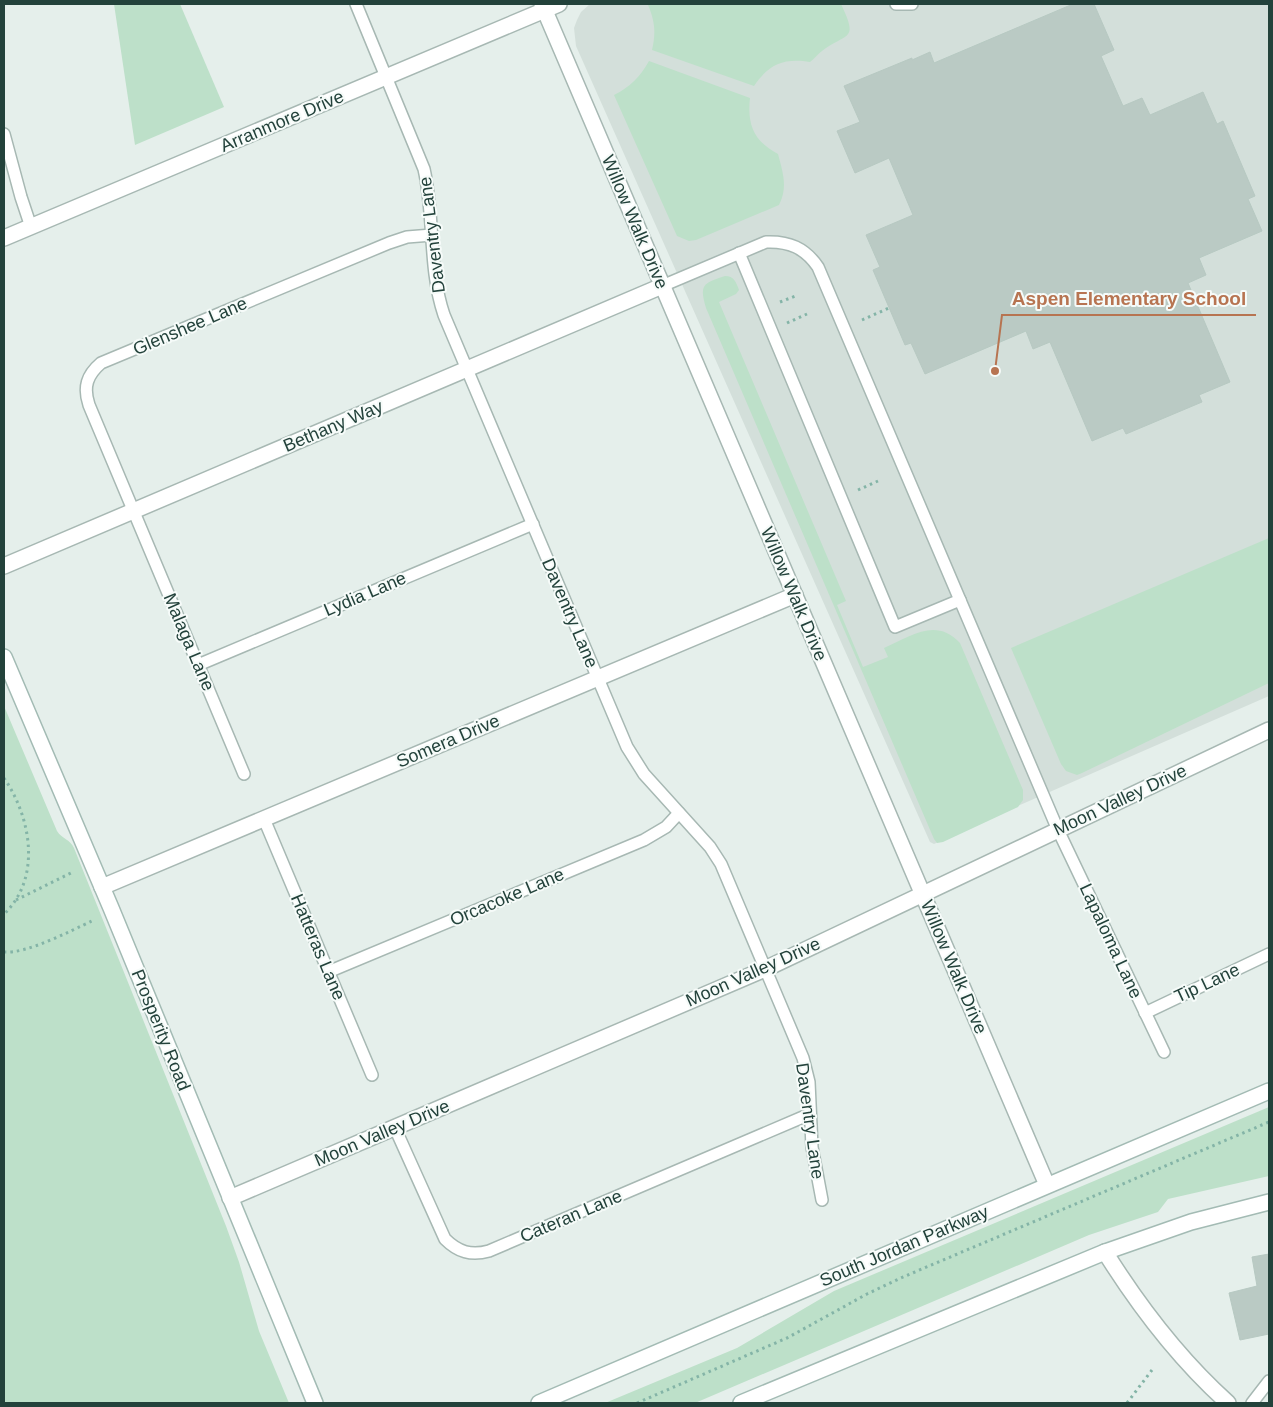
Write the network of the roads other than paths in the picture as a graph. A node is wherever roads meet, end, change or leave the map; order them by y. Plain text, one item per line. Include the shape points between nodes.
1 (356, 4) edge
2 (559, 4) edge
3 (896, 4) edge
4 (912, 4) edge
5 (543, 7) edge
6 (387, 77) junction
7 (4, 134) edge
8 (31, 227) junction
9 (432, 235) junction
10 (4, 238) edge
11 (739, 253) junction
12 (662, 286) junction
13 (467, 369) junction
14 (134, 511) junction
15 (533, 524) junction
16 (4, 566) edge
17 (795, 595) junction
18 (960, 600) junction
19 (4, 657) edge
20 (198, 665) junction
21 (598, 678) junction
22 (1269, 730) edge
23 (244, 774) dead end
24 (679, 814) junction
25 (264, 819) junction
26 (1058, 830) junction
27 (102, 887) junction
28 (923, 894) junction
29 (1269, 954) edge
30 (765, 968) junction
31 (328, 972) junction
32 (1145, 1013) junction
33 (1164, 1052) dead end
34 (372, 1075) dead end
35 (1269, 1091) edge
36 (810, 1114) junction
37 (395, 1128) junction
38 (1047, 1185) junction
39 (230, 1198) junction
40 (822, 1200) dead end
41 (1269, 1202) edge
42 (1105, 1252) junction
43 (1269, 1381) edge
44 (315, 1403) edge
45 (539, 1403) edge
46 (741, 1403) edge
47 (1228, 1403) edge
48 (1252, 1403) edge

1 - 6 lane, Daventry Lane
2 - 5 street, Arranmore Drive
3 - 4 lane
5 - 6 street, Arranmore Drive
5 - 12 street, Willow Walk Drive
6 - 8 street, Arranmore Drive
6 - 9 lane, Daventry Lane via 424,169
7 - 8 lane
8 - 10 street, Arranmore Drive
9 - 13 lane, Daventry Lane via 438,297
9 - 14 lane, Glenshee Lane via 407,237 389,243 101,363 94,369 88,378 86,396
11 - 12 lane, Lapaloma Lane
11 - 18 lane, Lapaloma Lane via 766,242 778,241 802,249 818,267
11 - 18 lane via 895,627
12 - 13 street, Bethany Way
12 - 17 street, Willow Walk Drive
13 - 14 street, Bethany Way
13 - 15 lane, Daventry Lane
14 - 16 street, Bethany Way
14 - 20 lane, Malaga Lane
15 - 20 lane, Lydia Lane
15 - 21 lane, Daventry Lane
17 - 21 street, Somera Drive
17 - 28 street, Willow Walk Drive
18 - 26 lane, Lapaloma Lane
19 - 27 street, Prosperity Road
20 - 23 lane, Malaga Lane
21 - 24 lane, Daventry Lane via 637,765
21 - 25 street, Somera Drive
22 - 26 street, Moon Valley Drive
24 - 30 lane, Daventry Lane via 716,855
24 - 31 lane, Orcacoke Lane via 666,827 644,840
25 - 27 street, Somera Drive
25 - 31 lane, Hatteras Lane
26 - 28 street, Moon Valley Drive
26 - 32 lane, Lapaloma Lane
27 - 39 street, Prosperity Road
28 - 30 street, Moon Valley Drive
28 - 38 street, Willow Walk Drive
29 - 32 lane, Tip Lane
30 - 36 lane, Daventry Lane via 807,1070
30 - 37 street, Moon Valley Drive
31 - 34 lane, Hatteras Lane
32 - 33 lane, Lapaloma Lane
35 - 38 street, South Jordan Parkway
36 - 37 lane, Cateran Lane via 479,1254 458,1250 445,1239
36 - 40 lane, Daventry Lane via 812,1148
37 - 39 street, Moon Valley Drive
38 - 45 street, South Jordan Parkway
39 - 44 street, Prosperity Road
41 - 42 street via 1191,1222
42 - 46 street
42 - 47 street via 1158,1329
43 - 48 lane

